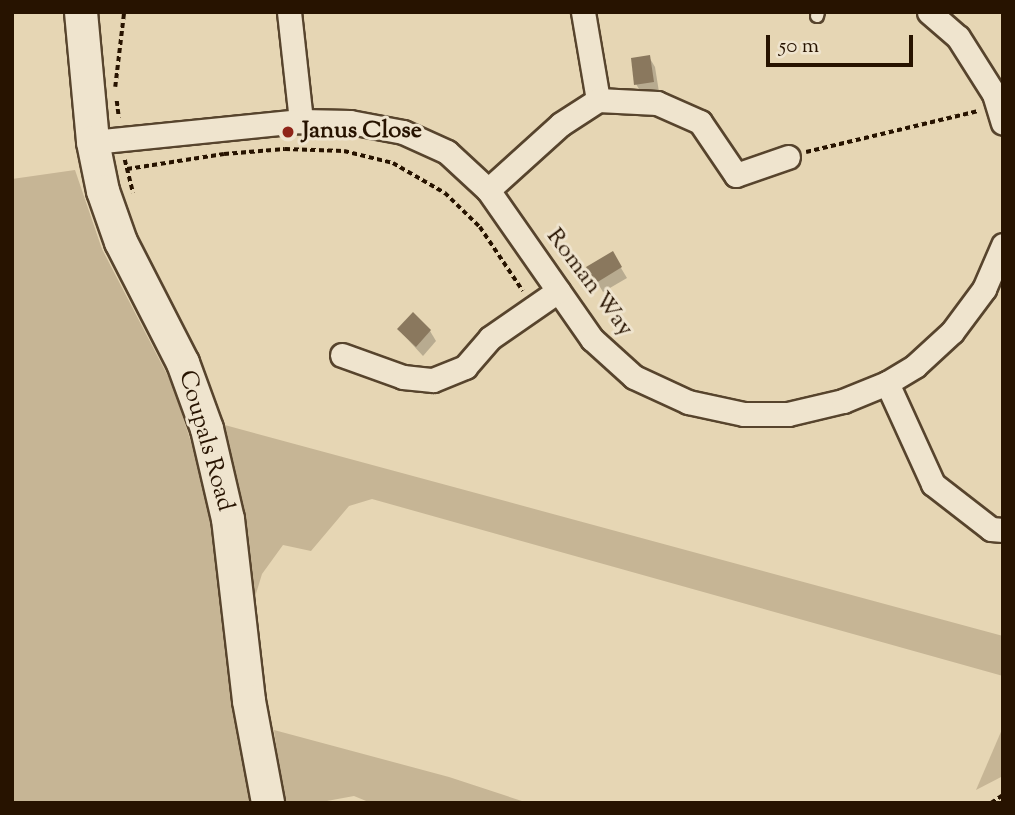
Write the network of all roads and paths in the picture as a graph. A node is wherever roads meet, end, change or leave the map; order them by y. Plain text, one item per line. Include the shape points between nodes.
1 (81, 12) edge
2 (124, 12) edge
3 (289, 12) edge
4 (583, 12) edge
5 (929, 12) edge
6 (598, 100) junction
7 (1000, 115) edge
8 (301, 121) junction
9 (108, 141) junction
10 (788, 157) joint
11 (127, 169) dead end
12 (488, 190) junction
13 (1003, 244) edge
14 (558, 291) junction
15 (534, 307) junction
16 (342, 355) dead end
17 (887, 383) junction
18 (1003, 530) edge
19 (1003, 795) edge
20 (268, 803) edge
21 (991, 803) edge

1 - 9 street, Coupals Road
2 - 9 path
3 - 8 street
4 - 6 street
5 - 7 street via 958,37 994,94
6 - 10 street via 657,103 699,122 736,174
6 - 12 street via 561,124
7 - 10 path
8 - 9 street, Roman Way
8 - 12 street, Roman Way via 350,122 403,132 447,152
9 - 20 street, Coupals Road via 103,191 121,242 183,363 207,429 229,519 249,701
11 - 15 path via 224,153 285,149 344,151 393,163 445,194 480,228
12 - 14 street, Roman Way
13 - 17 street, Roman Way via 984,289 952,332 915,366
14 - 15 street
14 - 17 street, Roman Way via 592,339 634,377 688,402 744,414 788,414 843,401
15 - 16 street via 489,338 465,367 433,380 403,377
17 - 18 street via 933,484 991,529
19 - 21 path

